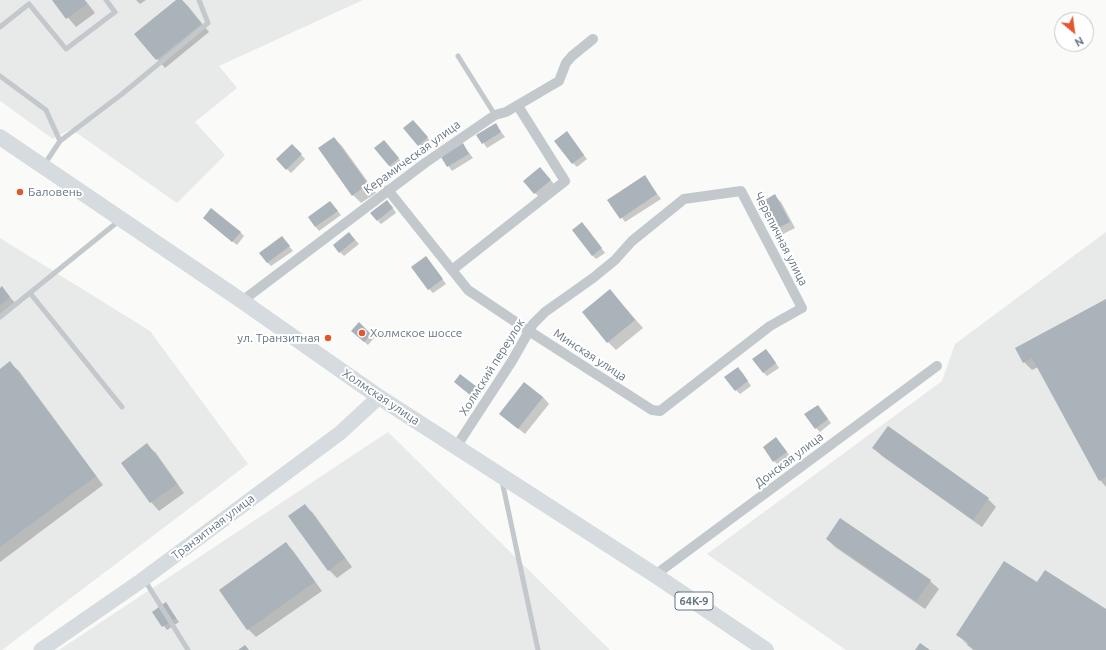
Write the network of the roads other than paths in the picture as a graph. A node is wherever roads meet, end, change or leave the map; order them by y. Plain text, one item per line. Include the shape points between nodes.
1 (106, 0) edge
2 (200, 0) edge
3 (0, 26) edge
4 (593, 39) dead end
5 (458, 56) dead end
6 (0, 70) edge
7 (1, 76) edge
8 (518, 106) junction
9 (495, 115) junction
10 (0, 137) edge
11 (60, 141) junction
12 (43, 166) junction
13 (388, 190) junction
14 (684, 199) joint
15 (122, 218) junction
16 (452, 270) junction
17 (30, 293) junction
18 (242, 301) junction
19 (802, 308) joint
20 (0, 317) edge
21 (529, 331) junction
22 (937, 366) dead end
23 (379, 397) junction
24 (122, 407) dead end
25 (456, 447) junction
26 (501, 476) junction
27 (656, 575) junction
28 (143, 579) junction
29 (41, 650) edge
30 (188, 650) edge
31 (538, 650) edge
32 (766, 650) edge

1 - 3 lane via 115,12 66,49 29,4
2 - 11 lane via 208,23
4 - 8 street, Керамическая улица via 566,63 559,81
5 - 9 lane
6 - 7 lane
7 - 11 lane via 46,110
8 - 9 street, Керамическая улица
8 - 16 street via 566,181
9 - 13 street, Керамическая улица
10 - 12 main road, Холмская улица / 64К-9
11 - 12 lane
12 - 15 main road, Холмская улица / 64К-9
13 - 16 street, Минская улица
13 - 18 street, Керамическая улица
14 - 19 street, Черепичная улица via 741,191
14 - 21 street, Холмский переулок via 632,241 615,260 593,278 545,312
15 - 17 lane
15 - 18 main road, Холмская улица / 64К-9
16 - 21 street, Минская улица via 468,290
17 - 20 lane
17 - 24 lane
18 - 23 main road, Холмская улица / 64К-9
19 - 21 street, Минская улица via 770,326 660,411 652,410
21 - 25 street, Холмский переулок
22 - 27 street, Донская улица
23 - 25 main road, Холмская улица / 64К-9
23 - 28 main road, Транзитная улица via 340,433
25 - 26 main road, Холмская улица / 64К-9
26 - 27 main road, Холмская улица / 64К-9
26 - 31 lane
27 - 32 main road, Холмская улица / 64К-9
28 - 29 main road, Транзитная улица
28 - 30 lane

